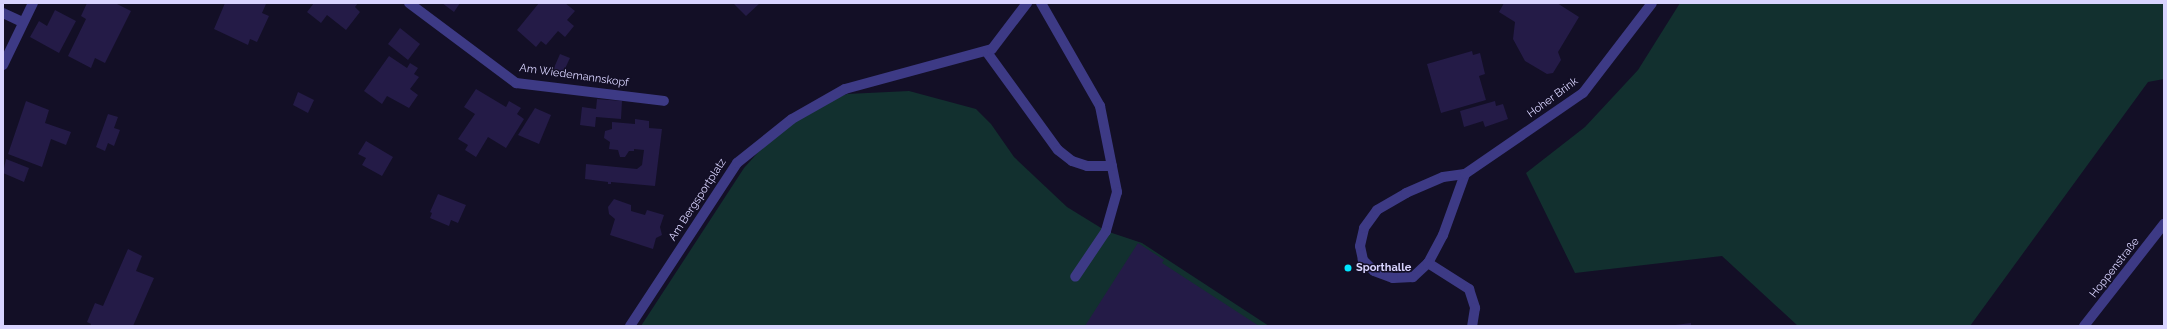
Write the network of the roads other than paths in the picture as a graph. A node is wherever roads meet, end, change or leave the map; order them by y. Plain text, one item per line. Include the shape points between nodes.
1 (33, 3) edge
2 (409, 3) edge
3 (1027, 3) edge
4 (1040, 3) edge
5 (1652, 3) edge
6 (3, 13) edge
7 (22, 22) junction
8 (989, 50) junction
9 (3, 65) edge
10 (664, 101) dead end
11 (1112, 166) junction
12 (1465, 174) junction
13 (2164, 224) edge
14 (1428, 263) junction
15 (1076, 277) dead end
16 (630, 326) edge
17 (1472, 326) edge
18 (2084, 326) edge

1 - 7 street
2 - 10 street, Am Wiedemannskopf via 516,83
3 - 8 street
4 - 11 street via 1100,106
5 - 12 street, Hoher Brink via 1583,93
6 - 7 street
7 - 9 street
8 - 11 street via 1058,150 1080,164
8 - 16 street, Am Bergsportplatz via 845,89 792,119 737,163
11 - 15 street via 1117,192 1106,231
12 - 14 street, Hoher Brink via 1443,235
12 - 14 street, Hoher Brink via 1443,177 1406,193 1377,210 1364,228 1360,246 1363,260 1374,271 1393,278 1413,277
13 - 18 street, Hoppenstraße
14 - 17 street via 1469,289 1475,308

